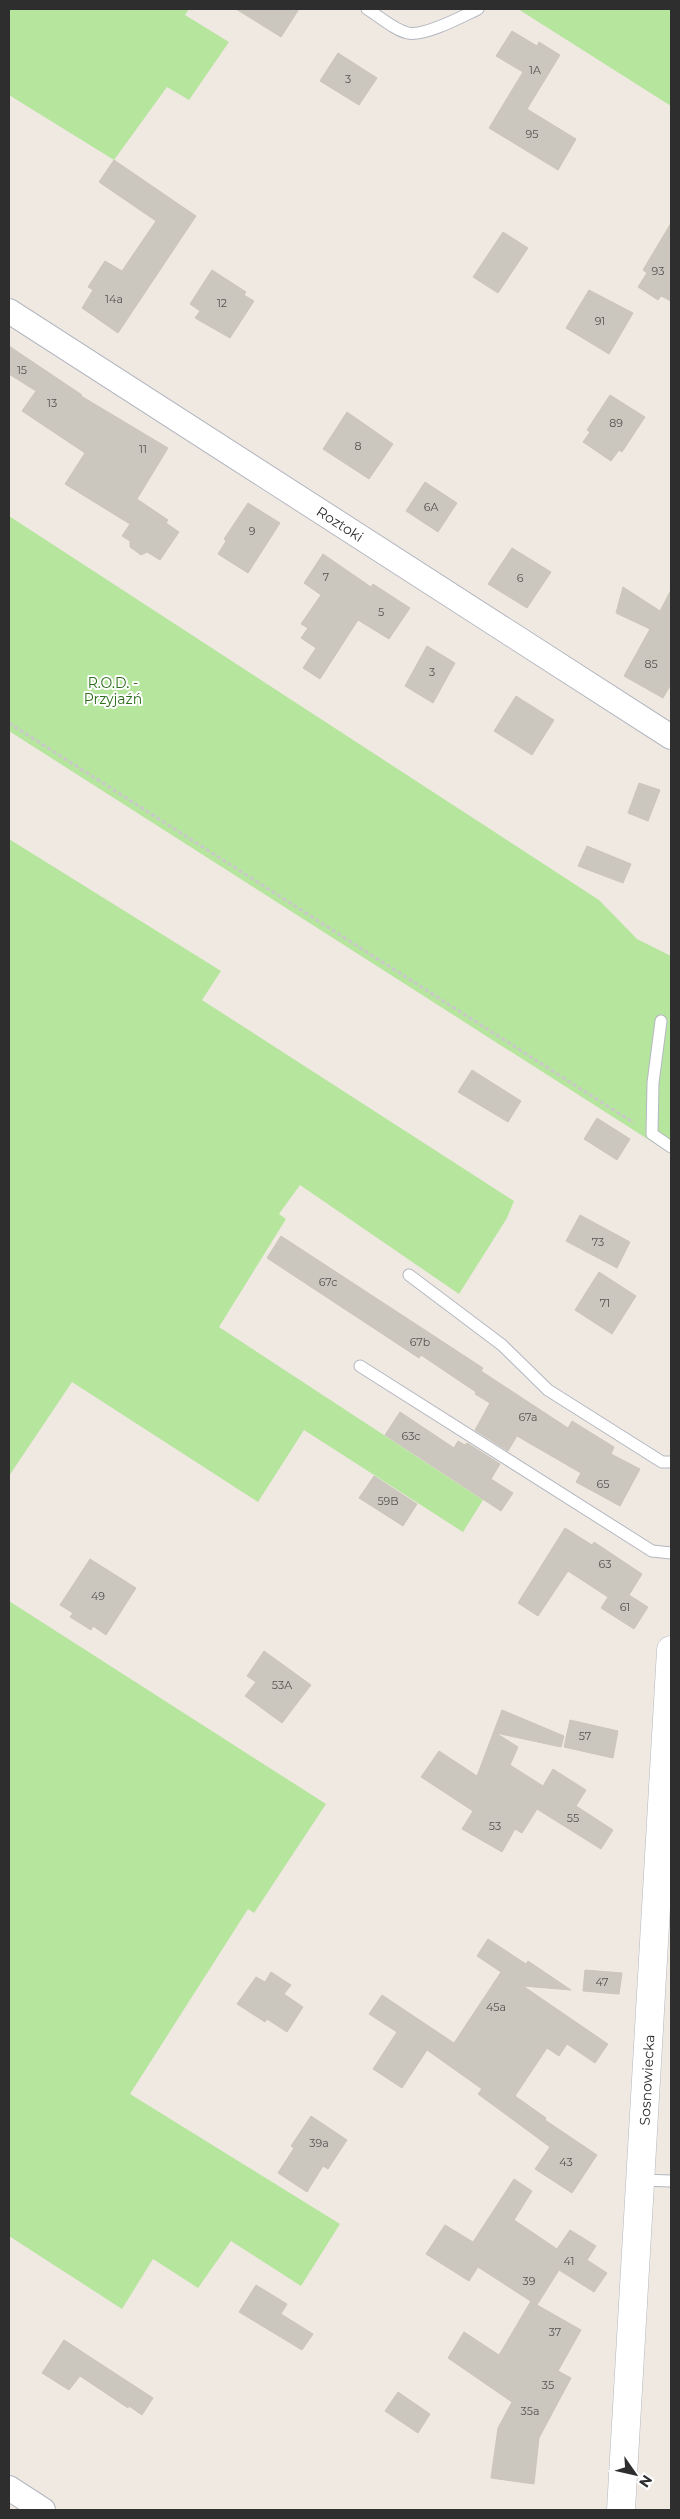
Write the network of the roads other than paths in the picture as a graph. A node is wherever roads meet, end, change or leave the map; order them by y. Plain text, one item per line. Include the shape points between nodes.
1 (367, 9) edge
2 (478, 9) edge
3 (9, 311) edge
4 (671, 736) edge
5 (661, 1021) dead end
6 (671, 1147) edge
7 (410, 1276) dead end
8 (360, 1366) dead end
9 (671, 1462) edge
10 (671, 1553) edge
11 (671, 1650) edge
12 (641, 2180) junction
13 (671, 2181) edge
14 (9, 2488) edge
15 (43, 2510) edge
16 (621, 2510) edge

1 - 2 lane via 406,33 414,34 452,22
3 - 4 street, Roztoki
5 - 6 lane via 653,1083 652,1134
7 - 9 lane via 502,1345 548,1390 662,1462
8 - 10 lane via 652,1551
11 - 12 street, Sosnowiecka
12 - 13 lane
12 - 16 street, Sosnowiecka
14 - 15 street

